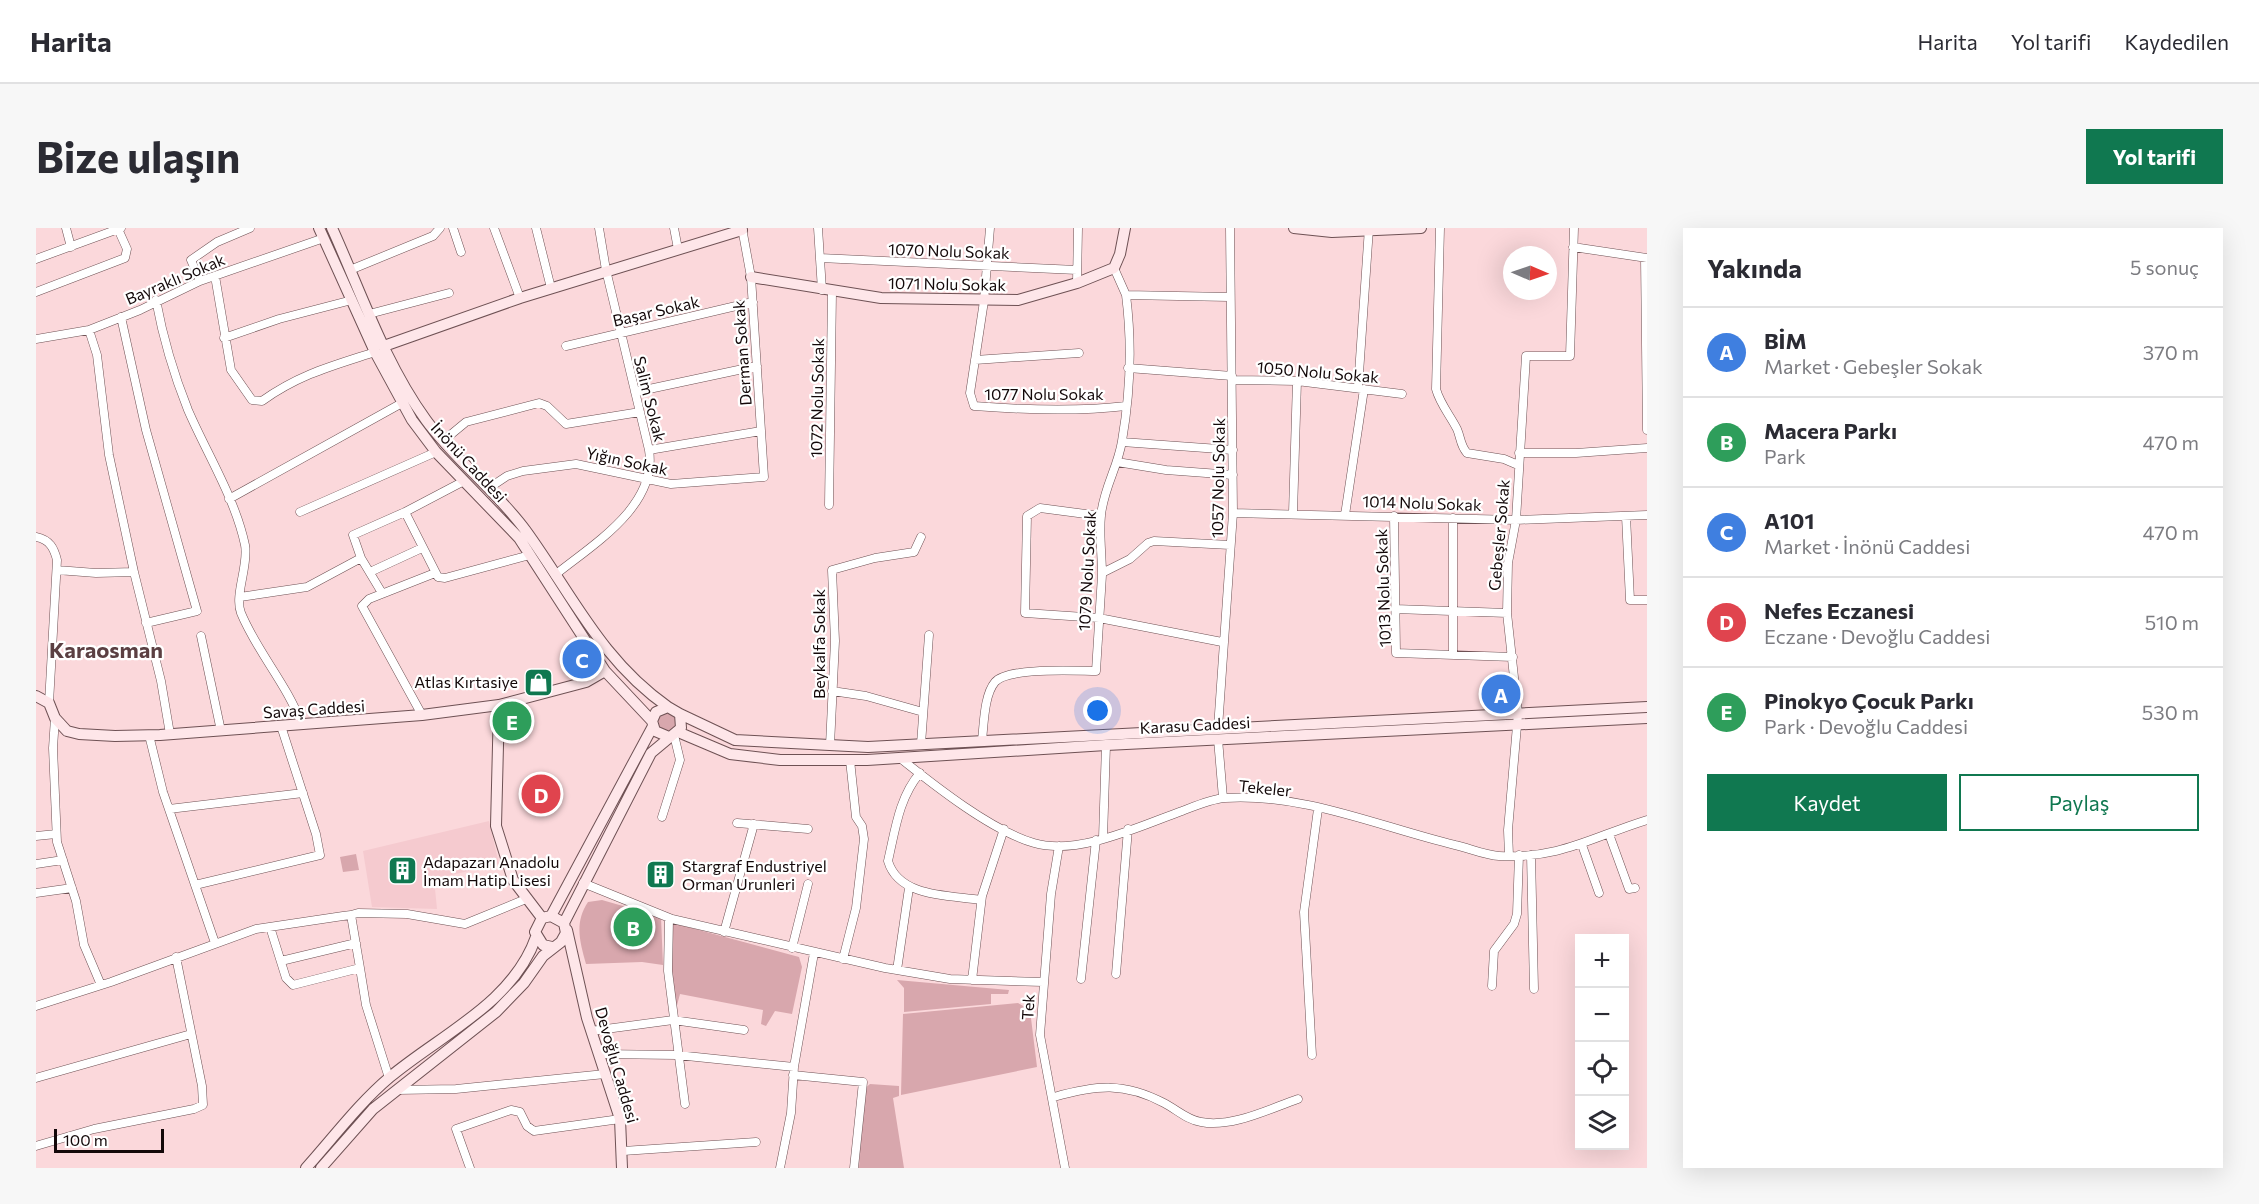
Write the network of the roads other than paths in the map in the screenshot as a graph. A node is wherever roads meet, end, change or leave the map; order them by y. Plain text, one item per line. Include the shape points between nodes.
1 (66, 228) edge
2 (250, 228) edge
3 (332, 228) edge
4 (440, 228) edge
5 (453, 228) edge
6 (494, 228) edge
7 (536, 228) edge
8 (599, 228) edge
9 (674, 228) edge
10 (818, 228) edge
11 (990, 228) edge
12 (1078, 228) edge
13 (1125, 228) edge
14 (1230, 228) edge
15 (1294, 228) edge
16 (1421, 228) edge
17 (1440, 228) edge
18 (1574, 228) edge
19 (120, 229) edge
20 (742, 229) edge
21 (1369, 229) edge
22 (322, 233) edge
23 (71, 247) junction
24 (1573, 247) junction
25 (678, 249) junction
26 (461, 252) dead end
27 (820, 258) junction
28 (1646, 258) edge
29 (36, 260) edge
30 (986, 266) junction
31 (1114, 268) junction
32 (350, 270) junction
33 (606, 270) junction
34 (1077, 270) junction
35 (214, 276) junction
36 (751, 277) junction
37 (200, 281) junction
38 (1077, 284) junction
39 (551, 288) junction
40 (827, 291) junction
41 (36, 292) edge
42 (449, 293) dead end
43 (1126, 295) junction
44 (1229, 297) junction
45 (519, 298) junction
46 (156, 300) junction
47 (352, 300) junction
48 (984, 301) junction
49 (753, 302) junction
50 (369, 314) junction
51 (121, 317) junction
52 (89, 330) junction
53 (1646, 331) edge
54 (620, 333) junction
55 (224, 338) junction
56 (36, 339) edge
57 (566, 346) dead end
58 (380, 349) junction
59 (1079, 353) dead end
60 (975, 360) junction
61 (757, 366) junction
62 (1128, 368) junction
63 (1646, 375) edge
64 (1232, 378) junction
65 (1297, 381) junction
66 (1361, 388) junction
67 (635, 392) junction
68 (1402, 394) dead end
69 (402, 403) junction
70 (1126, 406) junction
71 (640, 412) junction
72 (1647, 430) edge
73 (761, 431) junction
74 (443, 441) junction
75 (1122, 442) junction
76 (1647, 448) edge
77 (649, 450) junction
78 (1233, 450) junction
79 (435, 452) junction
80 (1519, 453) junction
81 (1117, 462) junction
82 (1518, 465) junction
83 (1233, 475) junction
84 (764, 477) joint
85 (645, 479) junction
86 (464, 481) junction
87 (489, 488) junction
88 (229, 499) junction
89 (829, 505) dead end
90 (300, 512) dead end
91 (405, 512) junction
92 (1233, 513) junction
93 (1293, 513) junction
94 (1345, 515) junction
95 (1647, 515) edge
96 (1101, 516) junction
97 (1394, 516) junction
98 (1626, 516) junction
99 (1453, 518) junction
100 (1516, 520) junction
101 (36, 537) edge
102 (921, 537) dead end
103 (1230, 545) junction
104 (422, 548) junction
105 (530, 555) junction
106 (361, 558) junction
107 (57, 570) junction
108 (134, 572) junction
109 (369, 572) junction
110 (435, 573) junction
111 (1102, 573) junction
112 (555, 575) junction
113 (382, 593) junction
114 (240, 597) junction
115 (1647, 600) edge
116 (1395, 609) junction
117 (1453, 611) junction
118 (1507, 613) junction
119 (1099, 618) junction
120 (146, 623) junction
121 (929, 635) dead end
122 (201, 636) dead end
123 (1222, 642) junction
124 (1453, 655) junction
125 (1513, 657) junction
126 (605, 671) junction
127 (832, 691) junction
128 (36, 696) edge
129 (49, 703) junction
130 (499, 705) junction
131 (668, 707) junction
132 (1647, 707) edge
133 (923, 712) junction
134 (680, 714) junction
135 (422, 715) junction
136 (55, 718) junction
137 (1647, 718) edge
138 (1517, 719) junction
139 (302, 724) junction
140 (653, 724) junction
141 (281, 726) junction
142 (221, 731) junction
143 (170, 734) junction
144 (1218, 734) junction
145 (149, 735) junction
146 (674, 735) junction
147 (982, 740) junction
148 (921, 744) junction
149 (830, 745) junction
150 (1106, 745) junction
151 (900, 758) junction
152 (850, 760) junction
153 (920, 773) junction
154 (303, 794) junction
155 (1222, 798) junction
156 (169, 809) junction
157 (1318, 809) junction
158 (662, 817) dead end
159 (1647, 820) edge
160 (737, 823) dead end
161 (754, 824) junction
162 (808, 829) dead end
163 (1004, 829) junction
164 (1128, 829) junction
165 (56, 834) junction
166 (1609, 834) junction
167 (36, 836) edge
168 (1100, 839) junction
169 (1582, 845) junction
170 (1059, 846) junction
171 (1509, 855) junction
172 (1519, 855) junction
173 (1531, 855) junction
174 (63, 860) junction
175 (36, 864) edge
176 (583, 883) junction
177 (808, 884) dead end
178 (195, 885) junction
179 (72, 888) junction
180 (909, 888) junction
181 (1635, 888) dead end
182 (36, 893) edge
183 (1599, 893) dead end
184 (526, 898) junction
185 (981, 900) junction
186 (351, 915) junction
187 (547, 917) junction
188 (669, 918) junction
189 (565, 926) junction
190 (270, 927) junction
191 (724, 932) junction
192 (536, 937) junction
193 (215, 943) junction
194 (356, 943) junction
195 (555, 946) junction
196 (792, 948) junction
197 (814, 953) junction
198 (176, 957) junction
199 (843, 959) junction
200 (281, 961) junction
201 (360, 968) junction
202 (897, 970) junction
203 (576, 971) junction
204 (1116, 974) dead end
205 (1081, 979) dead end
206 (972, 980) junction
207 (1043, 982) junction
208 (101, 985) junction
209 (1492, 986) dead end
210 (1534, 989) dead end
211 (36, 1006) edge
212 (673, 1020) junction
213 (591, 1030) junction
214 (744, 1030) dead end
215 (191, 1034) junction
216 (599, 1054) junction
217 (677, 1055) junction
218 (1312, 1056) dead end
219 (793, 1071) junction
220 (605, 1074) junction
221 (36, 1078) edge
222 (389, 1078) junction
223 (395, 1090) junction
224 (1054, 1097) junction
225 (1298, 1099) dead end
226 (685, 1104) dead end
227 (620, 1119) junction
228 (756, 1142) dead end
229 (36, 1146) edge
230 (623, 1151) junction
231 (306, 1168) edge
232 (321, 1168) edge
233 (470, 1168) edge
234 (622, 1168) edge
235 (780, 1168) edge
236 (854, 1168) edge
237 (1065, 1168) edge

1 - 23 street
2 - 37 street via 217,242 191,260
3 - 32 street, İnönü Caddesi
4 - 32 street via 433,236
5 - 26 street
6 - 45 street
7 - 39 street
8 - 33 street, Salim Sokak
9 - 25 street
10 - 27 street, 1072 Nolu Sokak
11 - 30 street
12 - 34 street
13 - 31 street
14 - 44 street, 1057 Nolu Sokak
15 - 21 street via 1332,232
16 - 21 street
17 - 82 street, Gebeşler Sokak via 1436,380 1439,401 1458,429 1467,453
18 - 24 street
19 - 23 street
19 - 41 street via 127,249 125,258
20 - 25 street
20 - 36 street, Derman Sokak
21 - 66 street
22 - 35 street, Bayraklı Sokak
22 - 47 street, İnönü Caddesi
23 - 29 street
24 - 28 street
24 - 80 street via 1570,356 1526,356
25 - 33 street
27 - 30 street, 1070 Nolu Sokak
27 - 40 street, 1072 Nolu Sokak
28 - 53 street
30 - 34 street, 1070 Nolu Sokak
30 - 48 street
31 - 38 street, 1071 Nolu Sokak
31 - 43 street
32 - 50 street, İnönü Caddesi
33 - 39 street
33 - 54 street, Salim Sokak
34 - 38 street
35 - 37 street, Bayraklı Sokak
35 - 55 street
36 - 40 street, 1071 Nolu Sokak
36 - 49 street, Derman Sokak
37 - 46 street, Bayraklı Sokak
38 - 48 street, 1071 Nolu Sokak via 1018,300
39 - 45 street
40 - 48 street, 1071 Nolu Sokak via 881,298
40 - 89 street, 1072 Nolu Sokak
42 - 50 street
43 - 44 street
43 - 62 street, 1079 Nolu Sokak
44 - 64 street, 1057 Nolu Sokak
45 - 58 street
46 - 51 street, Bayraklı Sokak
46 - 88 street via 176,375
47 - 55 street
47 - 58 street, İnönü Caddesi
48 - 60 street
49 - 54 street, Başar Sokak
49 - 61 street, Derman Sokak
50 - 58 street, İnönü Caddesi
51 - 52 street, Bayraklı Sokak
51 - 120 street via 146,430 196,611
52 - 56 street, Bayraklı Sokak
52 - 108 street via 97,355 113,476
53 - 63 street
54 - 57 street, Başar Sokak
54 - 67 street, Salim Sokak
55 - 58 street via 231,370 244,393 257,402 302,376
58 - 69 street, İnönü Caddesi
58 - 74 street, İnönü Caddesi
59 - 60 street
60 - 70 street, 1077 Nolu Sokak via 970,393 974,406 1068,410
61 - 67 street
61 - 73 street, Derman Sokak
62 - 64 street, 1050 Nolu Sokak
62 - 70 street, 1079 Nolu Sokak
63 - 72 street
64 - 65 street, 1050 Nolu Sokak
64 - 78 street, 1057 Nolu Sokak
65 - 66 street, 1050 Nolu Sokak
65 - 93 street
66 - 68 street, 1050 Nolu Sokak
66 - 94 street
67 - 71 street, Salim Sokak
69 - 79 street, İnönü Caddesi
69 - 88 street
70 - 75 street, 1079 Nolu Sokak
71 - 74 street via 566,424 538,403 466,422
71 - 77 street, Salim Sokak
73 - 77 street
73 - 84 street, Derman Sokak
74 - 87 street, İnönü Caddesi
75 - 78 street
75 - 81 street, 1079 Nolu Sokak
76 - 80 street
77 - 85 street, Salim Sokak via 650,466
78 - 83 street, 1057 Nolu Sokak
79 - 86 street, İnönü Caddesi
79 - 90 street
80 - 82 street
81 - 83 street
81 - 96 street, 1079 Nolu Sokak via 1108,479
82 - 100 street, Gebeşler Sokak
83 - 92 street, 1057 Nolu Sokak
84 - 85 street, Yığın Sokak via 671,484
85 - 87 street, Yığın Sokak via 576,464 523,471
85 - 112 street, Salim Sokak via 620,523
86 - 91 street
86 - 105 street, İnönü Caddesi via 507,524
87 - 112 street, İnönü Caddesi via 524,529
88 - 114 street via 246,555
91 - 104 street
91 - 106 street via 353,535
92 - 93 street, 1014 Nolu Sokak
92 - 103 street, 1057 Nolu Sokak
93 - 94 street, 1014 Nolu Sokak
94 - 97 street, 1014 Nolu Sokak
95 - 98 street, 1014 Nolu Sokak
96 - 111 street, 1079 Nolu Sokak
96 - 119 street via 1040,508 1028,516 1024,612
97 - 99 street, 1014 Nolu Sokak
97 - 116 street, 1013 Nolu Sokak
98 - 100 street, 1014 Nolu Sokak
98 - 115 street via 1630,600
99 - 100 street, 1014 Nolu Sokak
99 - 117 street
100 - 118 street, Gebeşler Sokak via 1508,563
101 - 107 street via 45,539 54,549
102 - 127 street, Beykalfa Sokak via 914,552 832,570
103 - 111 street via 1154,541
103 - 123 street, 1057 Nolu Sokak
104 - 109 street
104 - 110 street
105 - 110 street via 445,578
105 - 126 street, İnönü Caddesi
106 - 109 street
106 - 114 street via 307,587
107 - 108 street
107 - 129 street
108 - 120 street
109 - 113 street
110 - 113 street
111 - 119 street, 1079 Nolu Sokak
112 - 131 street, İnönü Caddesi via 616,663
113 - 135 street via 362,606
114 - 139 street via 239,609 290,695
116 - 117 street
116 - 124 street, 1013 Nolu Sokak via 1396,653
117 - 118 street
117 - 124 street
118 - 125 street, Gebeşler Sokak
119 - 123 street
119 - 147 street, 1079 Nolu Sokak via 1096,671 1020,673 1000,678 992,689
120 - 143 street
121 - 133 street
122 - 142 street
123 - 144 street, 1057 Nolu Sokak
124 - 125 street, 1013 Nolu Sokak
125 - 138 street, Gebeşler Sokak
126 - 130 street, Savaş Caddesi via 586,682
126 - 140 street
127 - 133 street
127 - 149 street, Beykalfa Sokak
128 - 129 street
129 - 136 street
130 - 135 street, Savaş Caddesi
130 - 184 street via 496,826 513,880
131 - 134 street
131 - 140 street via 656,712
132 - 138 street, Karasu Caddesi
133 - 148 street
134 - 146 street via 682,723
134 - 149 street, Karasu Caddesi via 735,740
135 - 139 street, Savaş Caddesi
136 - 145 street, Savaş Caddesi via 67,731 79,734
136 - 165 street
137 - 138 street, Karasu Caddesi
138 - 144 street, Karasu Caddesi
138 - 171 street, Gebeşler Sokak
139 - 141 street, Savaş Caddesi
140 - 146 street via 659,734
140 - 187 street
141 - 142 street, Savaş Caddesi
141 - 154 street
142 - 143 street, Savaş Caddesi
143 - 145 street, Savaş Caddesi
144 - 147 street, Karasu Caddesi
144 - 150 street, Karasu Caddesi
144 - 155 street, 1057 Nolu Sokak
145 - 156 street
146 - 152 street, Karasu Caddesi via 730,754 780,760
146 - 158 street via 680,760
146 - 176 street via 651,753
147 - 148 street, Karasu Caddesi
148 - 149 street, Karasu Caddesi
150 - 151 street, Karasu Caddesi
150 - 168 street
151 - 152 street, Karasu Caddesi
151 - 153 street, Tekeler
152 - 199 street via 856,817 864,839 856,908
153 - 163 street, Tekeler
153 - 180 street via 908,786 888,861
154 - 156 street
154 - 178 street via 320,855
155 - 157 street, Tekeler via 1280,801
155 - 164 street, Tekeler
156 - 178 street
157 - 171 street, Tekeler via 1345,813 1423,839 1497,856
157 - 218 street via 1304,912
159 - 166 street, Tekeler
160 - 161 street
161 - 162 street
161 - 191 street
163 - 170 street, Tekeler via 1034,843
163 - 185 street
164 - 168 street, Tekeler
164 - 204 street
165 - 167 street
165 - 174 street
166 - 169 street, Tekeler
166 - 181 street via 1629,889
168 - 170 street, Tekeler
168 - 205 street
169 - 173 street, Tekeler
169 - 183 street
170 - 207 street, Tek
171 - 172 street, Tekeler
172 - 173 street, Tekeler
172 - 209 street via 1517,914 1494,951
173 - 210 street
174 - 175 street
174 - 179 street
176 - 188 street
176 - 189 street
177 - 196 street
178 - 193 street
179 - 182 street
179 - 208 street via 84,945
180 - 185 street
180 - 202 street
184 - 186 street via 465,924 407,914
184 - 187 street
185 - 206 street
186 - 190 street
186 - 194 street
187 - 189 street
187 - 192 street via 536,927
188 - 191 street
188 - 212 street via 668,971
189 - 195 street via 564,938
189 - 203 street, Devoğlu Caddesi
190 - 193 street
190 - 200 street
191 - 196 street
192 - 195 street via 543,945
192 - 222 street via 532,950 509,982 487,1004
193 - 198 street
194 - 200 street
194 - 201 street
195 - 203 street via 566,953
195 - 223 street via 496,1012
196 - 197 street
197 - 199 street
197 - 219 street
198 - 208 street
198 - 215 street
199 - 202 street
200 - 201 street via 286,978 293,985
201 - 222 street via 366,1005
202 - 206 street
203 - 213 street, Devoğlu Caddesi
206 - 207 street
207 - 224 street, Tek via 1040,1035
208 - 211 street
212 - 213 street
212 - 214 street
212 - 217 street
213 - 216 street, Devoğlu Caddesi
215 - 221 street
215 - 229 street via 204,1101 199,1107 103,1126
216 - 217 street
216 - 220 street, Devoğlu Caddesi
217 - 219 street
217 - 226 street
219 - 235 street via 791,1113
219 - 236 street via 863,1082
220 - 223 street via 456,1089
220 - 227 street, Devoğlu Caddesi
222 - 231 street
223 - 232 street
224 - 225 street via 1084,1089 1119,1087 1136,1090 1193,1120 1213,1123
224 - 237 street, Tek
227 - 230 street, Devoğlu Caddesi
227 - 233 street via 534,1131 520,1112 511,1110 456,1129
228 - 230 street
230 - 234 street, Devoğlu Caddesi

